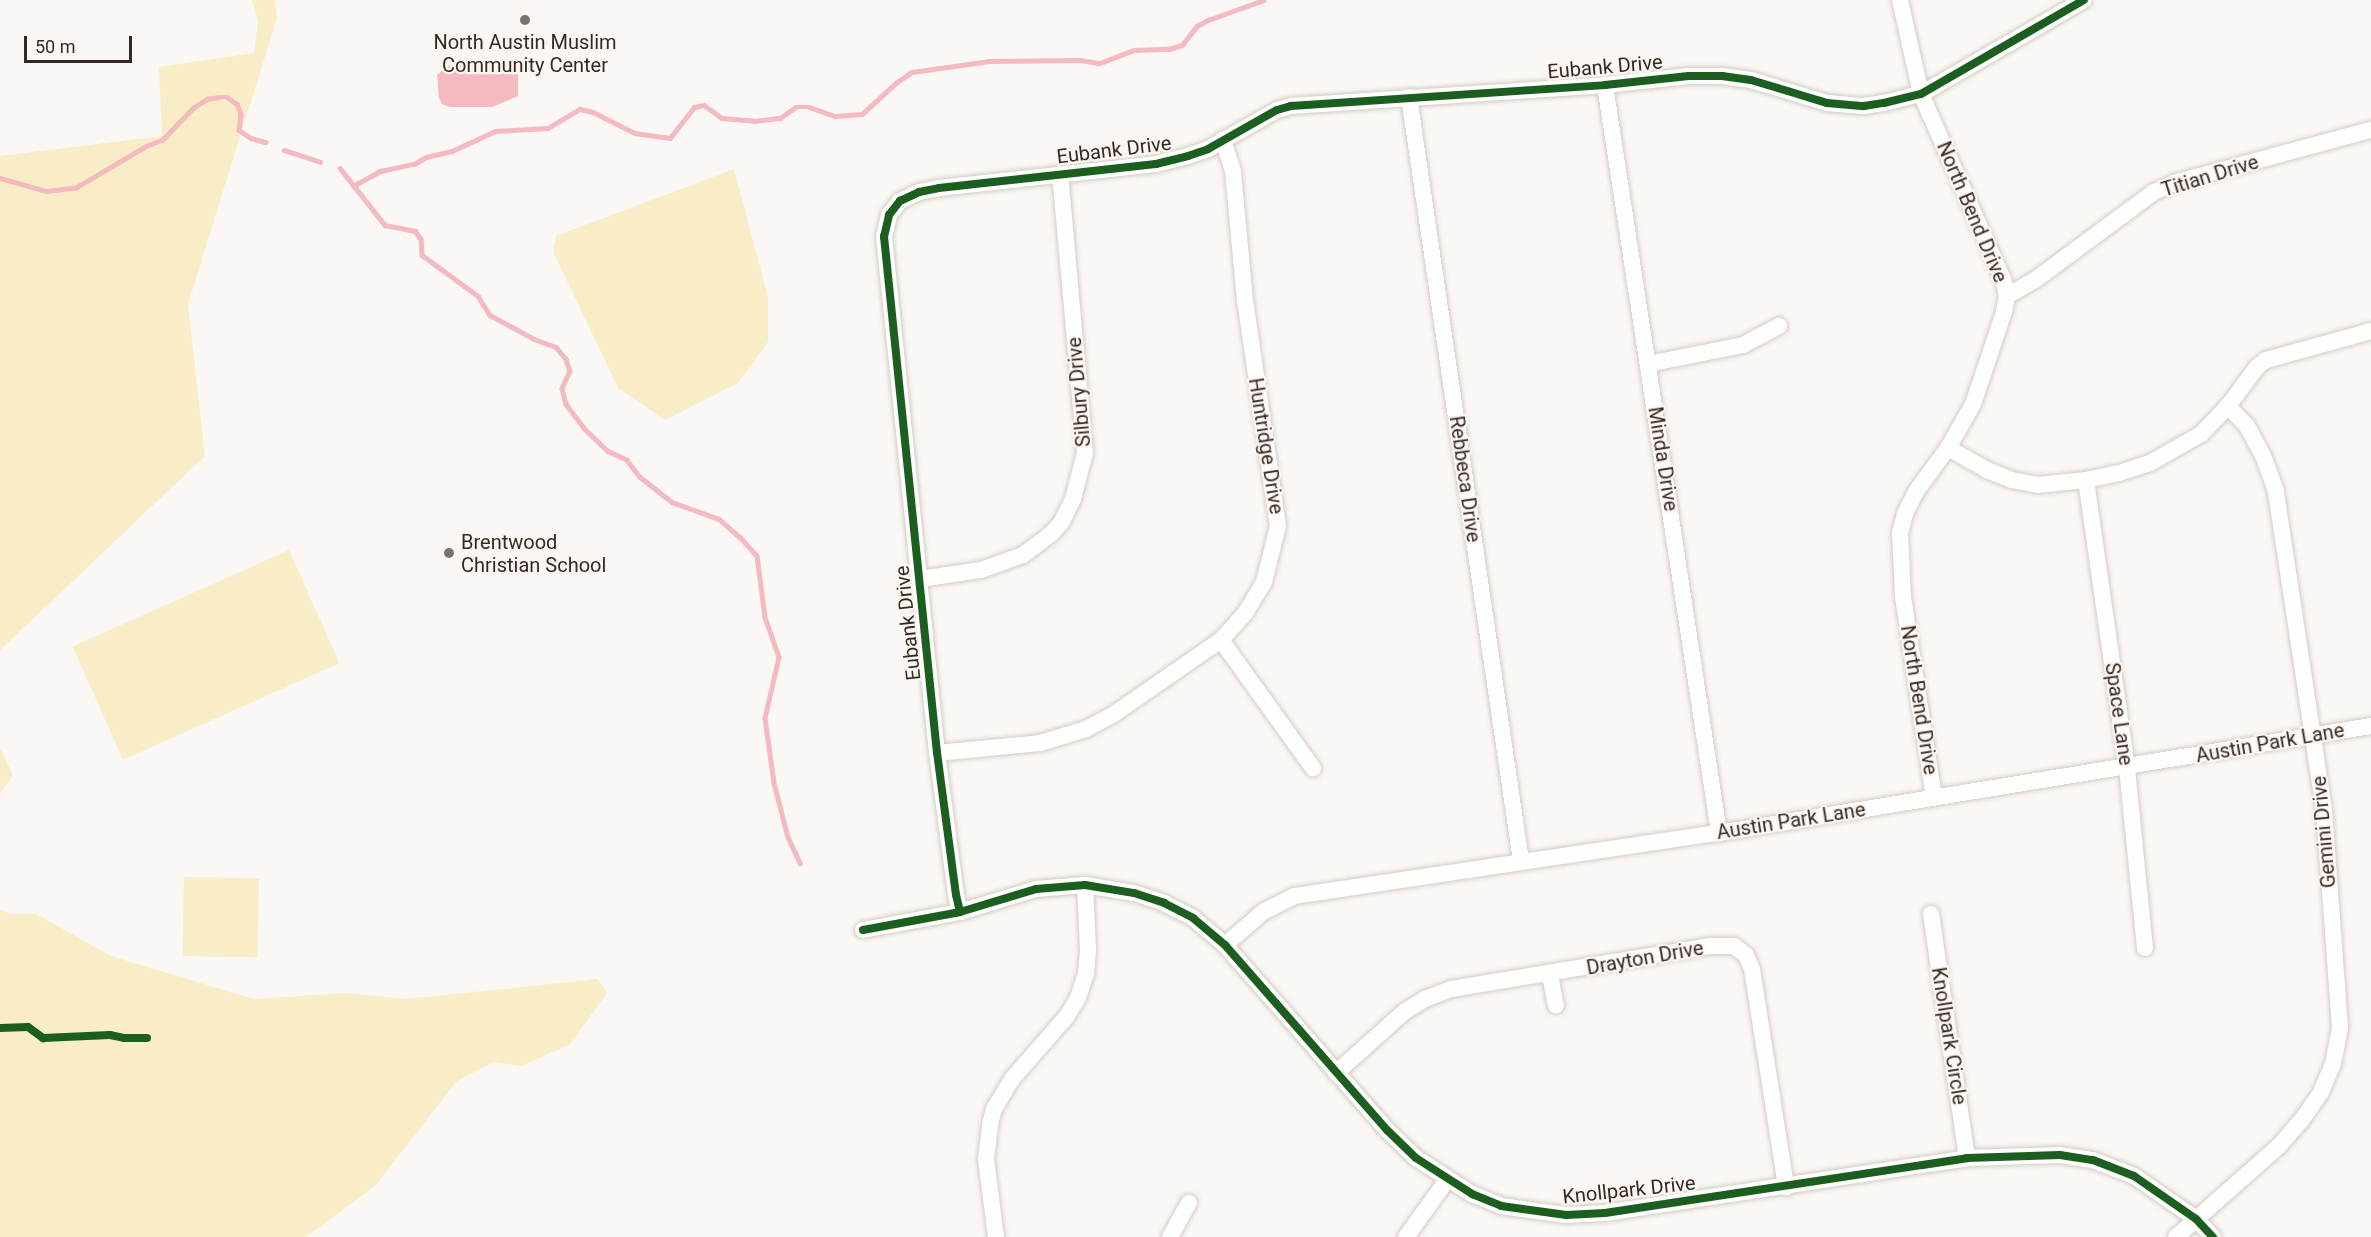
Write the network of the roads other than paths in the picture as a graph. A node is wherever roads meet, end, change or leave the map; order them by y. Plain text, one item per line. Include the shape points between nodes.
1 (1900, 0) edge
2 (2084, 0) edge
3 (1605, 85) junction
4 (1921, 94) junction
5 (1409, 97) junction
6 (2371, 130) edge
7 (1224, 140) junction
8 (1060, 174) junction
9 (2007, 296) junction
10 (1779, 326) dead end
11 (2371, 331) edge
12 (1648, 364) junction
13 (2228, 406) junction
14 (1948, 448) junction
15 (2086, 480) junction
16 (920, 579) junction
17 (1221, 640) junction
18 (2371, 726) edge
19 (2313, 735) junction
20 (937, 753) junction
21 (1313, 768) dead end
22 (2127, 768) junction
23 (1934, 797) junction
24 (1719, 833) junction
25 (1521, 861) junction
26 (1085, 885) junction
27 (960, 912) junction
28 (1930, 914) dead end
29 (863, 930) dead end
30 (1225, 945) junction
31 (2145, 948) dead end
32 (1550, 975) junction
33 (1556, 1005) dead end
34 (1336, 1073) junction
35 (1967, 1158) junction
36 (1447, 1180) junction
37 (1786, 1187) junction
38 (1189, 1203) dead end
39 (2196, 1219) junction
40 (996, 1237) edge
41 (1170, 1237) edge
42 (1406, 1237) edge
43 (2176, 1237) edge
44 (2213, 1237) edge

1 - 4 street, North Bend Drive
2 - 4 street, Eubank Drive
3 - 4 street, Eubank Drive via 1722,76 1751,80 1827,103 1854,105
3 - 5 street, Eubank Drive
3 - 12 street, Minda Drive
4 - 9 street, North Bend Drive
5 - 7 street, Eubank Drive via 1291,106
5 - 25 street, Rebbeca Drive
6 - 9 street, Titian Drive via 2174,183 2154,192 2035,280
7 - 8 street, Eubank Drive via 1188,156 1156,164
7 - 17 street, Huntridge Drive via 1233,171 1245,301 1278,526 1264,582 1246,612
8 - 16 street, Silbury Drive via 1084,453 1073,499 1056,529 1023,555 981,570
8 - 16 street, Eubank Drive via 919,192 900,201 889,215 884,237
9 - 14 street, North Bend Drive via 1973,404
10 - 12 street via 1743,345
11 - 13 street via 2266,360
12 - 24 street, Minda Drive
13 - 15 street via 2200,434 2176,450 2151,463
13 - 19 street, Gemini Drive via 2247,426 2276,491
14 - 15 street via 2012,480 2037,485
14 - 23 street, North Bend Drive via 1917,490 1900,533 1903,597
15 - 22 street, Space Lane
16 - 20 street, Eubank Drive
17 - 20 street, Huntridge Drive via 1086,729 1040,743
17 - 21 street
18 - 19 street, Austin Park Lane
19 - 22 street, Austin Park Lane
19 - 39 street, Gemini Drive via 2324,810 2340,1027 2333,1064 2321,1092 2279,1146
20 - 27 street, Eubank Drive
22 - 23 street, Austin Park Lane
22 - 31 street, Space Lane
23 - 24 street, Austin Park Lane
24 - 25 street, Austin Park Lane
25 - 30 street, Austin Park Lane via 1295,897 1263,912
26 - 27 street, Knollpark Drive via 1036,889
26 - 30 street, Knollpark Drive via 1134,893 1164,903 1194,918
26 - 40 street via 1088,949 1086,974 1078,998 1012,1079 990,1124 986,1159
27 - 29 street, Knollpark Drive
28 - 35 street, Knollpark Circle
30 - 34 street, Knollpark Drive
32 - 33 street
32 - 34 street, Drayton Drive via 1451,989 1425,999 1404,1012
32 - 37 street, Drayton Drive via 1712,946 1734,946 1746,955 1752,969
34 - 36 street, Knollpark Drive via 1416,1158
35 - 37 street, Knollpark Drive
35 - 39 street, Knollpark Drive via 2029,1154 2093,1160 2134,1176
36 - 37 street, Knollpark Drive via 1501,1206 1566,1215
36 - 42 street
38 - 41 street
39 - 43 street, Gemini Drive
39 - 44 street, Knollpark Drive

